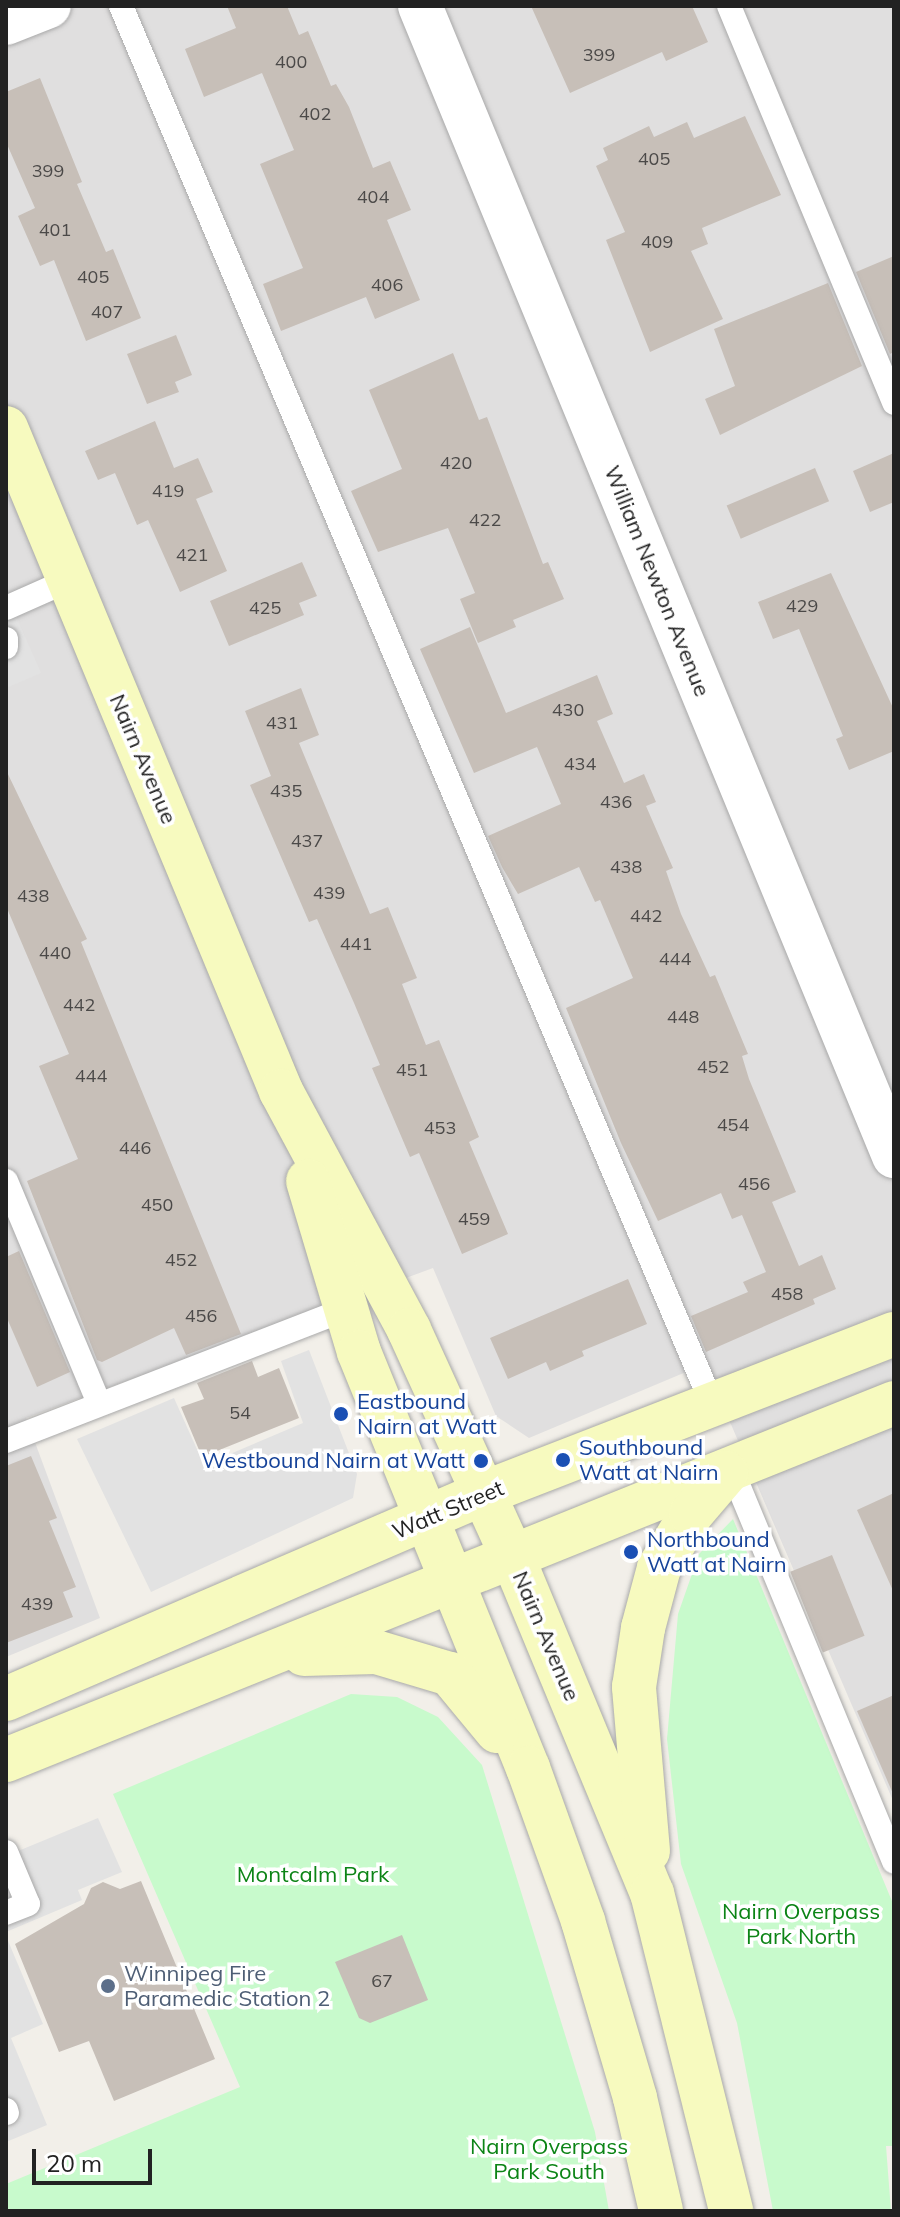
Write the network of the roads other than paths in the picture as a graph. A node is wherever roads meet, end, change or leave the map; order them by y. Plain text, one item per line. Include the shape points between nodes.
1 (49, 6) edge
2 (121, 6) edge
3 (420, 6) edge
4 (729, 6) edge
5 (6, 23) edge
6 (894, 403) edge
7 (6, 428) edge
8 (69, 580) junction
9 (6, 608) edge
10 (6, 639) edge
11 (6, 647) edge
12 (281, 1091) junction
13 (894, 1156) edge
14 (6, 1181) edge
15 (346, 1309) junction
16 (894, 1334) edge
17 (99, 1403) junction
18 (894, 1403) edge
19 (712, 1404) junction
20 (6, 1441) edge
21 (731, 1468) junction
22 (484, 1493) junction
23 (424, 1520) junction
24 (513, 1558) junction
25 (450, 1584) junction
26 (274, 1655) junction
27 (6, 1699) edge
28 (6, 1760) edge
29 (528, 1768) junction
30 (6, 1852) edge
31 (894, 1862) edge
32 (652, 1893) junction
33 (6, 1913) edge
34 (661, 2211) edge
35 (731, 2211) edge

1 - 5 street
2 - 19 lane
3 - 13 street, William Newton Avenue
4 - 6 lane
7 - 8 main road, Nairn Avenue
8 - 9 lane
8 - 12 main road, Nairn Avenue
10 - 11 lane
12 - 15 main road, Nairn Avenue
12 - 22 main road, Nairn Avenue via 409,1330
14 - 17 lane
15 - 17 lane
15 - 23 main road, Nairn Avenue
16 - 19 main road, Watt Street
17 - 20 lane
18 - 21 main road
19 - 22 main road, Watt Street
21 - 24 main road
21 - 31 lane
21 - 32 main road via 691,1514 659,1568 643,1628 634,1687
22 - 23 main road, Watt Street
22 - 24 main road, Nairn Avenue
23 - 25 main road, Nairn Avenue
23 - 27 main road, Watt Street
24 - 25 main road
24 - 32 main road, Nairn Avenue
25 - 26 main road
25 - 29 main road, Nairn Avenue
26 - 28 main road
26 - 29 main road via 376,1652 450,1674
29 - 34 main road, Nairn Avenue via 587,1936 635,2098
30 - 33 lane via 28,1904
32 - 35 main road, Nairn Avenue

